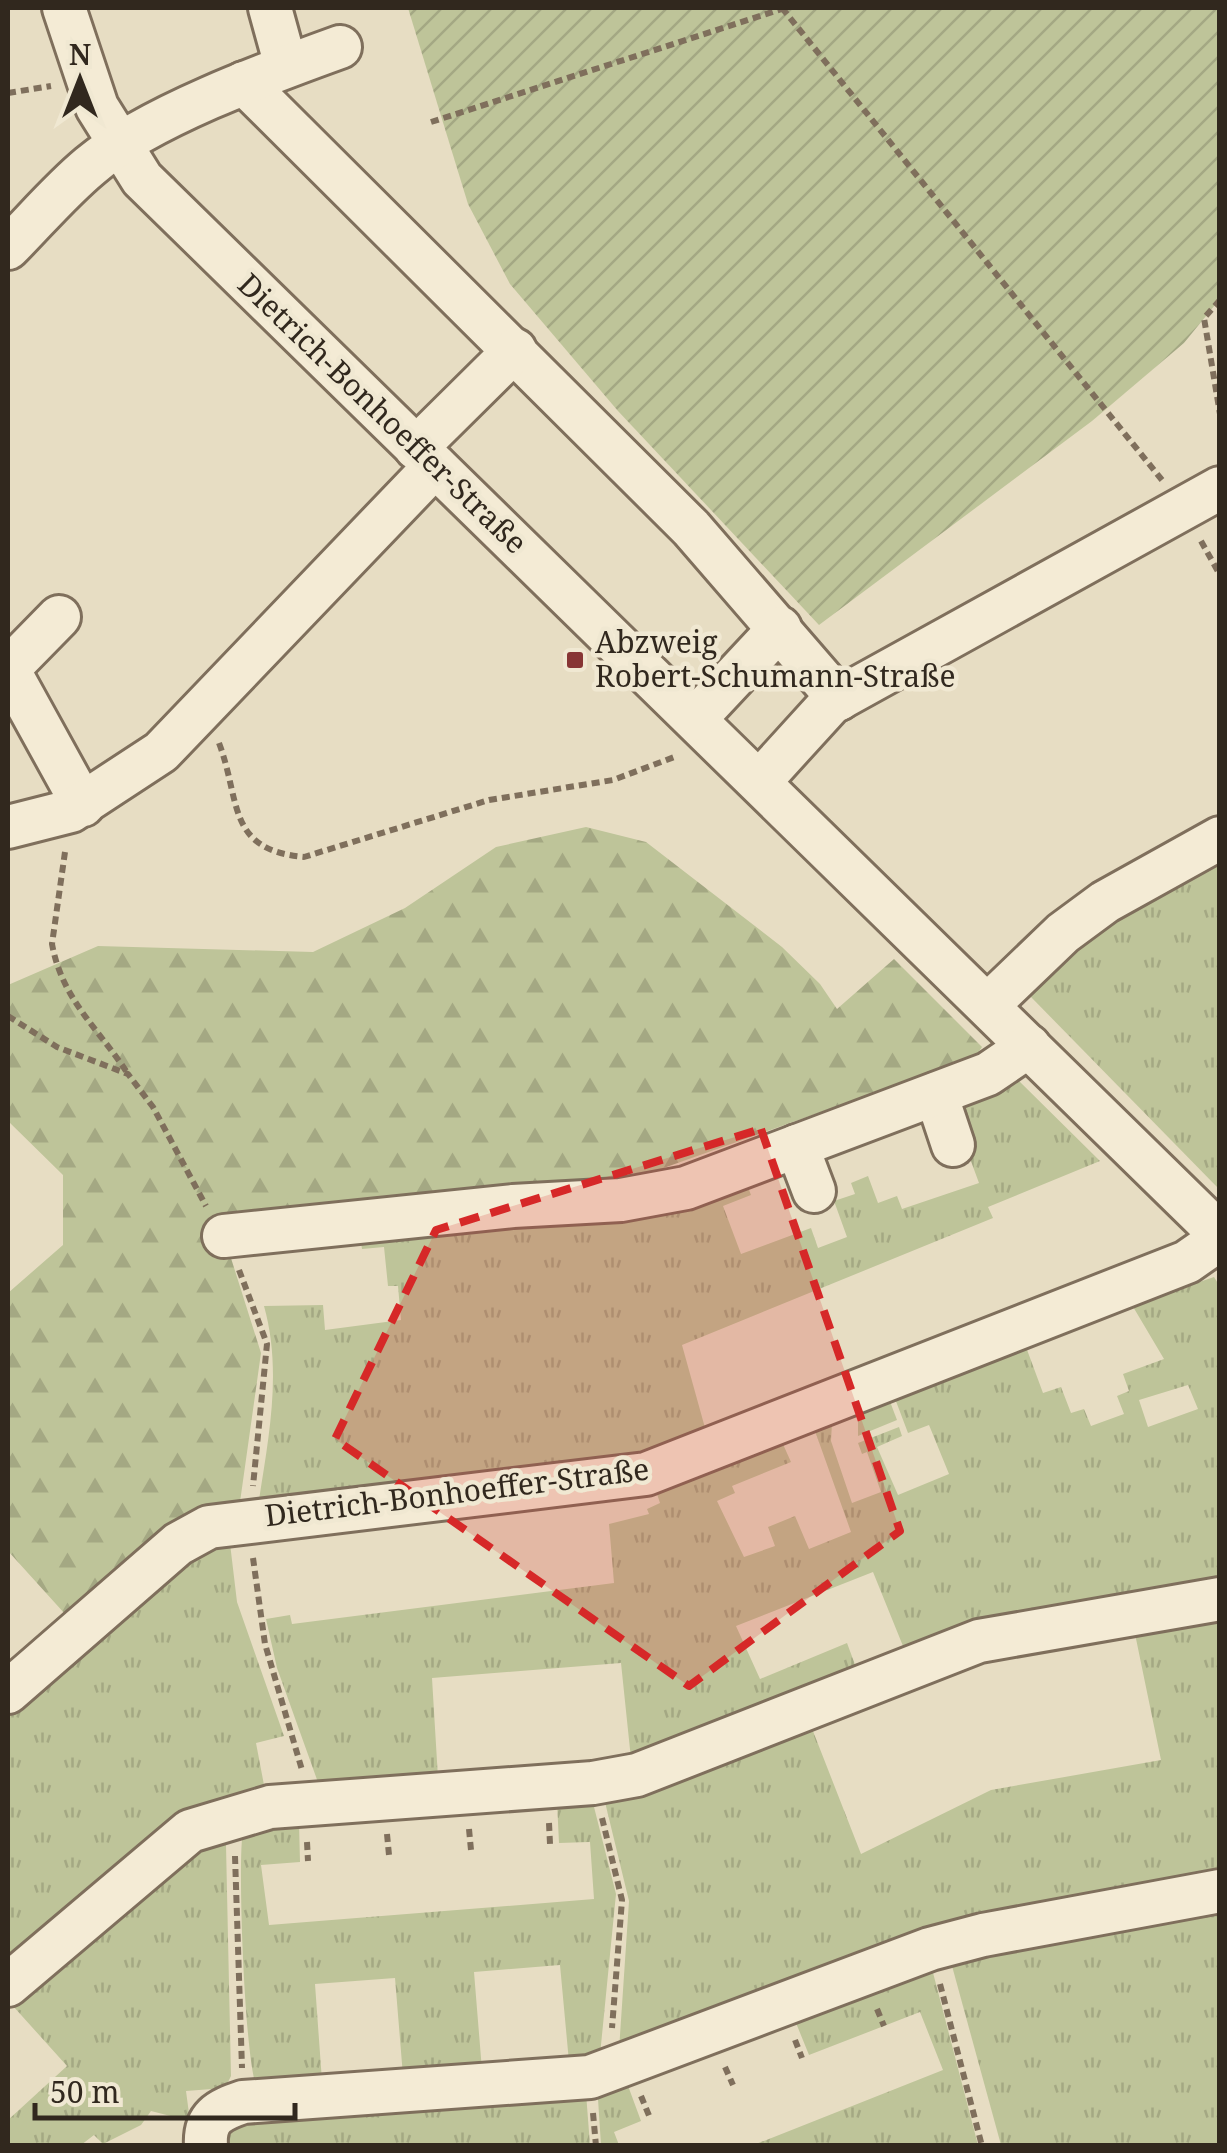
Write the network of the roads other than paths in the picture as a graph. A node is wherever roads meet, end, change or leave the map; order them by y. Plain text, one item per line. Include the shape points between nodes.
1 (64, 8) edge
2 (270, 8) edge
3 (340, 47) dead end
4 (286, 66) junction
5 (244, 83) junction
6 (118, 146) junction
7 (8, 248) edge
8 (514, 350) junction
9 (426, 457) junction
10 (1220, 488) edge
11 (59, 617) dead end
12 (780, 628) junction
13 (8, 669) edge
14 (839, 699) junction
15 (705, 729) junction
16 (760, 782) junction
17 (77, 808) junction
18 (8, 827) edge
19 (1220, 838) edge
20 (988, 1004) junction
21 (1029, 1046) junction
22 (936, 1094) junction
23 (953, 1145) dead end
24 (797, 1146) junction
25 (814, 1191) dead end
26 (224, 1236) dead end
27 (1220, 1236) edge
28 (1220, 1598) edge
29 (8, 1692) edge
30 (1220, 1891) edge
31 (8, 1985) edge
32 (206, 2146) edge

1 - 6 street, Dietrich-Bonhoeffer-Straße via 85,80
2 - 4 street
3 - 4 street
4 - 5 street
5 - 6 street
5 - 8 street
6 - 7 street
6 - 9 street, Dietrich-Bonhoeffer-Straße via 142,179
8 - 9 street
8 - 12 street
9 - 15 street, Dietrich-Bonhoeffer-Straße
9 - 17 street via 162,752
10 - 14 street
11 - 13 street
12 - 14 street
12 - 15 street
13 - 17 street
14 - 16 street via 810,722
15 - 16 street, Dietrich-Bonhoeffer-Straße
16 - 20 street, Dietrich-Bonhoeffer-Straße
17 - 18 street
19 - 20 street via 1105,902
20 - 21 street, Dietrich-Bonhoeffer-Straße
21 - 22 street via 988,1074
21 - 27 street, Dietrich-Bonhoeffer-Straße
22 - 23 street
22 - 24 street
24 - 25 street
24 - 26 street via 686,1188 621,1200
27 - 29 street, Dietrich-Bonhoeffer-Straße via 1187,1262 646,1474 209,1527 178,1544
28 - 31 street via 979,1641 638,1774 234,1814 190,1831
30 - 32 street via 930,1949 610,2072 360,2087 244,2102 212,2116

